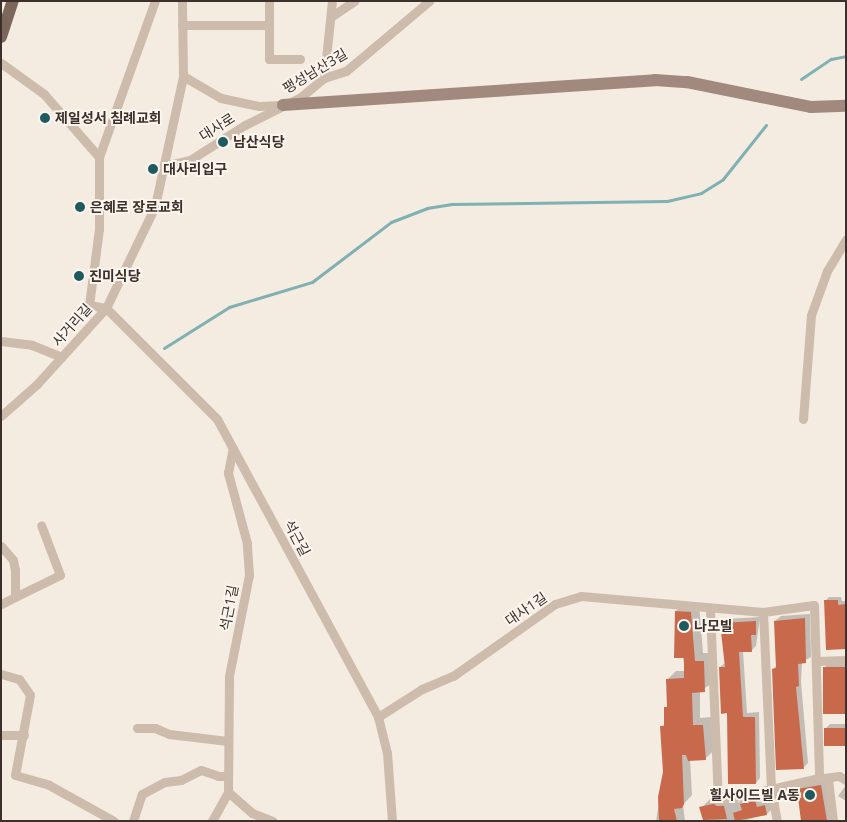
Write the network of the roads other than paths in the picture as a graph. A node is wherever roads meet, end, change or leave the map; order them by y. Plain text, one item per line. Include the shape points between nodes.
1 (13, 1) edge
2 (155, 1) edge
3 (182, 1) edge
4 (269, 1) edge
5 (332, 1) edge
6 (354, 1) edge
7 (429, 1) edge
8 (332, 16) junction
9 (182, 25) junction
10 (269, 25) junction
11 (1, 37) edge
12 (300, 59) dead end
13 (1, 64) edge
14 (183, 76) junction
15 (324, 78) junction
16 (283, 105) junction
17 (846, 106) edge
18 (98, 157) junction
19 (164, 166) junction
20 (846, 239) edge
21 (106, 308) junction
22 (1, 341) edge
23 (62, 357) junction
24 (1, 416) edge
25 (803, 419) dead end
26 (233, 448) junction
27 (41, 525) dead end
28 (1, 546) edge
29 (15, 597) junction
30 (1, 604) edge
31 (710, 608) junction
32 (763, 612) junction
33 (816, 660) junction
34 (846, 660) edge
35 (1, 674) edge
36 (378, 717) junction
37 (137, 728) dead end
38 (1, 735) edge
39 (24, 735) junction
40 (228, 741) junction
41 (228, 776) junction
42 (823, 778) junction
43 (846, 780) edge
44 (771, 788) junction
45 (228, 792) junction
46 (114, 821) edge
47 (133, 821) edge
48 (212, 821) edge
49 (273, 821) edge
50 (392, 821) edge
51 (778, 821) edge
52 (833, 821) edge

1 - 11 main road
2 - 18 street
3 - 9 street, 사거리길
4 - 10 street
5 - 8 street
6 - 8 street
7 - 15 street, 팽성남산3길 via 346,71
8 - 15 street
9 - 10 street
9 - 14 street, 사거리길
10 - 12 street via 270,59
13 - 18 street via 44,94
14 - 16 street via 221,98 259,106
14 - 19 street, 사거리길
15 - 16 street, 팽성남산3길 via 301,98
16 - 17 street via 655,80 687,82 811,107
16 - 19 street, 대사로 via 190,160
18 - 21 street, 석근길 via 99,229 89,305
19 - 21 street, 사거리길 via 155,206
20 - 25 street via 827,271 811,315
21 - 23 street, 사거리길
21 - 26 street, 석근길 via 217,419
22 - 23 street via 32,345
23 - 24 street, 사거리길
26 - 36 street, 석근길
26 - 40 street, 석근1길 via 228,473 247,543 249,575 229,676
27 - 29 street via 60,575
28 - 29 street via 13,560
29 - 30 street
31 - 32 street, 대사1길
31 - 36 street, 대사1길 via 595,596 581,596 555,604 453,676 422,690
31 - 44 street via 718,801
32 - 33 street, 대사1길 via 814,604
32 - 44 street
33 - 34 street
33 - 42 street, 대사1길
35 - 39 street via 19,679 27,686 30,706
36 - 50 street, 석근길 via 389,772
37 - 40 street via 155,728 169,734
38 - 39 street
39 - 46 street via 15,775 49,785
40 - 41 street, 석근1길
41 - 45 street, 석근1길
41 - 47 street via 201,770 181,780 164,782 142,794
42 - 43 street via 839,776
42 - 44 street
42 - 52 street, 대사1길
44 - 51 street
45 - 48 street, 석근1길
45 - 49 street via 252,813

